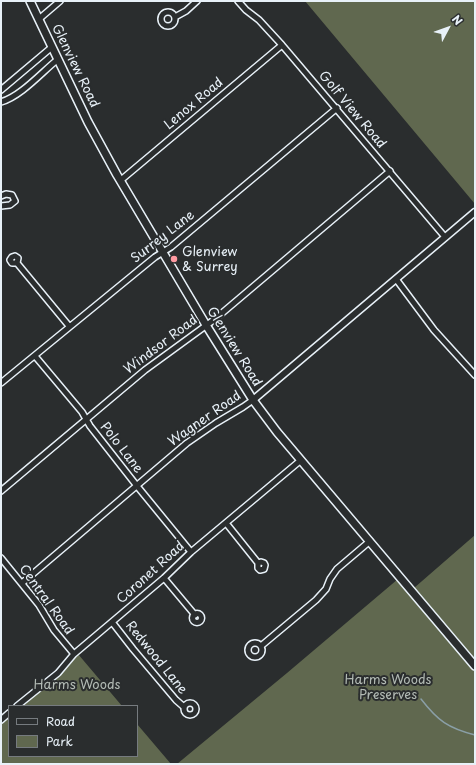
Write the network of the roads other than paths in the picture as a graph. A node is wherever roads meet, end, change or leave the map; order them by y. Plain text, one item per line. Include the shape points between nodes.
1 (30, 1) edge
2 (60, 1) edge
3 (197, 1) edge
4 (238, 1) edge
5 (175, 17) dead end
6 (39, 19) junction
7 (282, 45) junction
8 (52, 47) junction
9 (57, 60) junction
10 (1, 90) edge
11 (1, 102) edge
12 (337, 108) junction
13 (390, 171) junction
14 (121, 180) junction
15 (1, 196) edge
16 (1, 206) edge
17 (475, 212) edge
18 (445, 237) junction
19 (163, 252) junction
20 (17, 263) dead end
21 (396, 279) junction
22 (206, 325) junction
23 (69, 326) junction
24 (35, 356) junction
25 (475, 375) edge
26 (1, 383) edge
27 (253, 400) junction
28 (86, 419) junction
29 (301, 460) junction
30 (137, 486) junction
31 (1, 491) edge
32 (226, 524) junction
33 (370, 541) junction
34 (191, 552) junction
35 (1, 558) edge
36 (258, 563) dead end
37 (164, 578) junction
38 (22, 583) junction
39 (195, 615) dead end
40 (112, 622) junction
41 (261, 646) dead end
42 (74, 654) junction
43 (475, 666) edge
44 (18, 705) edge
45 (184, 707) dead end

1 - 6 main road, Glenview Road
2 - 6 street
3 - 5 street
4 - 7 street, Golf View Road
6 - 8 main road, Glenview Road
7 - 12 street, Golf View Road
7 - 14 street, Lenox Road
8 - 9 main road, Glenview Road
8 - 10 street
9 - 11 street via 17,94
9 - 14 main road, Glenview Road
12 - 13 street, Golf View Road
12 - 19 street, Surrey Lane
13 - 18 street, Golf View Road
13 - 22 street, Windsor Road
14 - 19 main road, Glenview Road
15 - 16 street via 12,195 15,201 10,205
17 - 18 street, Wagner Road
18 - 21 street, Wagner Road
19 - 22 main road, Glenview Road
19 - 23 street, Surrey Lane
20 - 23 street
21 - 25 street via 434,330
21 - 27 street, Wagner Road
22 - 27 main road, Glenview Road
22 - 28 street, Windsor Road via 154,363
23 - 24 street, Surrey Lane
24 - 26 street, Surrey Lane
24 - 28 street, Polo Lane
27 - 29 main road, Glenview Road
27 - 30 street, Wagner Road via 187,443
28 - 30 street, Polo Lane
28 - 31 street, Windsor Road
29 - 32 street, Coronet Road
29 - 33 main road, Glenview Road
30 - 34 street, Polo Lane
30 - 38 street, Wagner Road
32 - 34 street, Coronet Road
32 - 36 street
33 - 41 street via 337,569 326,589 316,600
33 - 43 main road, Glenview Road
34 - 37 street, Coronet Road
35 - 38 street, Central Road
37 - 39 street
37 - 40 street, Coronet Road
38 - 42 street, Central Road via 43,610 61,640
40 - 42 street, Coronet Road
40 - 45 street, Redwood Lane
42 - 44 street, Coronet Road via 58,673

